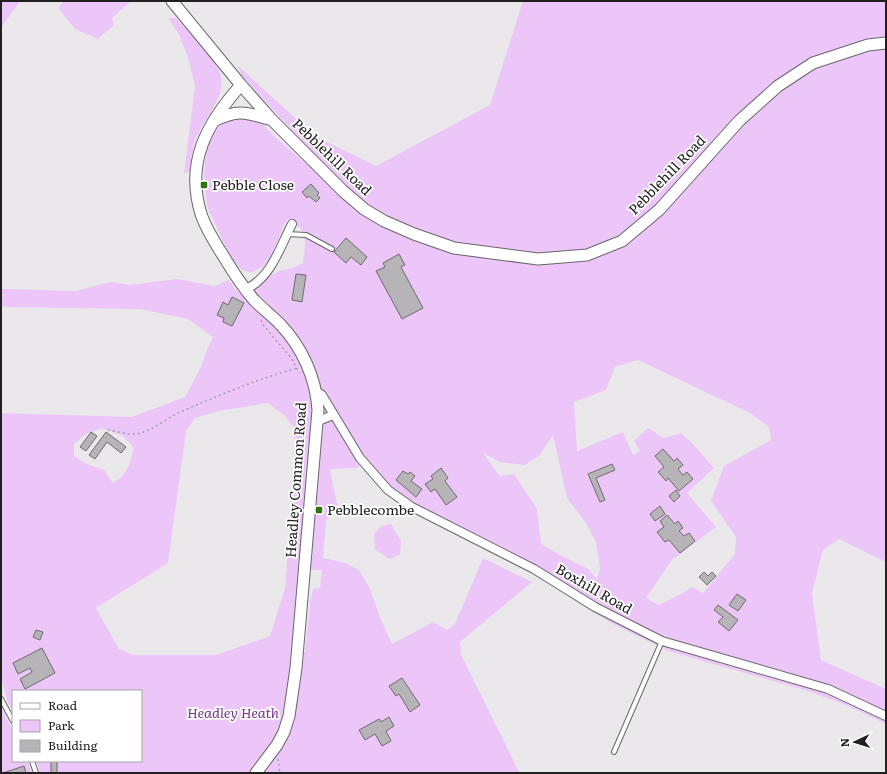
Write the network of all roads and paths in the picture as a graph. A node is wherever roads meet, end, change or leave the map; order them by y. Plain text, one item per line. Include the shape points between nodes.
1 (172, 1) edge
2 (886, 43) edge
3 (241, 85) junction
4 (272, 120) junction
5 (212, 122) junction
6 (292, 224) dead end
7 (287, 234) junction
8 (332, 249) dead end
9 (246, 289) junction
10 (255, 301) junction
11 (302, 366) junction
12 (300, 374) dead end
13 (316, 392) junction
14 (333, 415) junction
15 (318, 422) junction
16 (108, 430) dead end
17 (662, 642) junction
18 (1, 699) edge
19 (886, 716) edge
20 (12, 719) edge
21 (614, 752) dead end
22 (32, 762) edge
23 (36, 773) edge
24 (256, 773) edge

1 - 3 main road, Pebblehill Road
2 - 4 main road, Pebblehill Road via 868,45 813,63 778,86 739,121 659,210 622,241 587,255 538,259 454,248 402,229 364,209
3 - 4 main road, Pebblehill Road
3 - 5 main road, Headley Common Road
4 - 5 main road via 240,112
5 - 9 main road, Headley Common Road via 197,161 197,197 208,230
6 - 7 street
7 - 8 lane via 306,235
7 - 9 street via 260,281
9 - 10 main road, Headley Common Road
10 - 11 path via 264,326 292,359
10 - 11 main road, Headley Common Road via 290,335 300,350
11 - 12 path
11 - 13 main road, Headley Common Road
11 - 16 path via 240,388 134,434
13 - 14 street, Boxhill Road via 322,395
13 - 15 main road, Headley Common Road
14 - 15 street
14 - 17 street, Boxhill Road via 360,458 388,490 412,507 534,569 595,607
15 - 24 main road, Headley Common Road via 296,668 289,716 277,745
17 - 19 street, Boxhill Road via 828,689
17 - 21 lane
18 - 20 lane
22 - 23 lane

